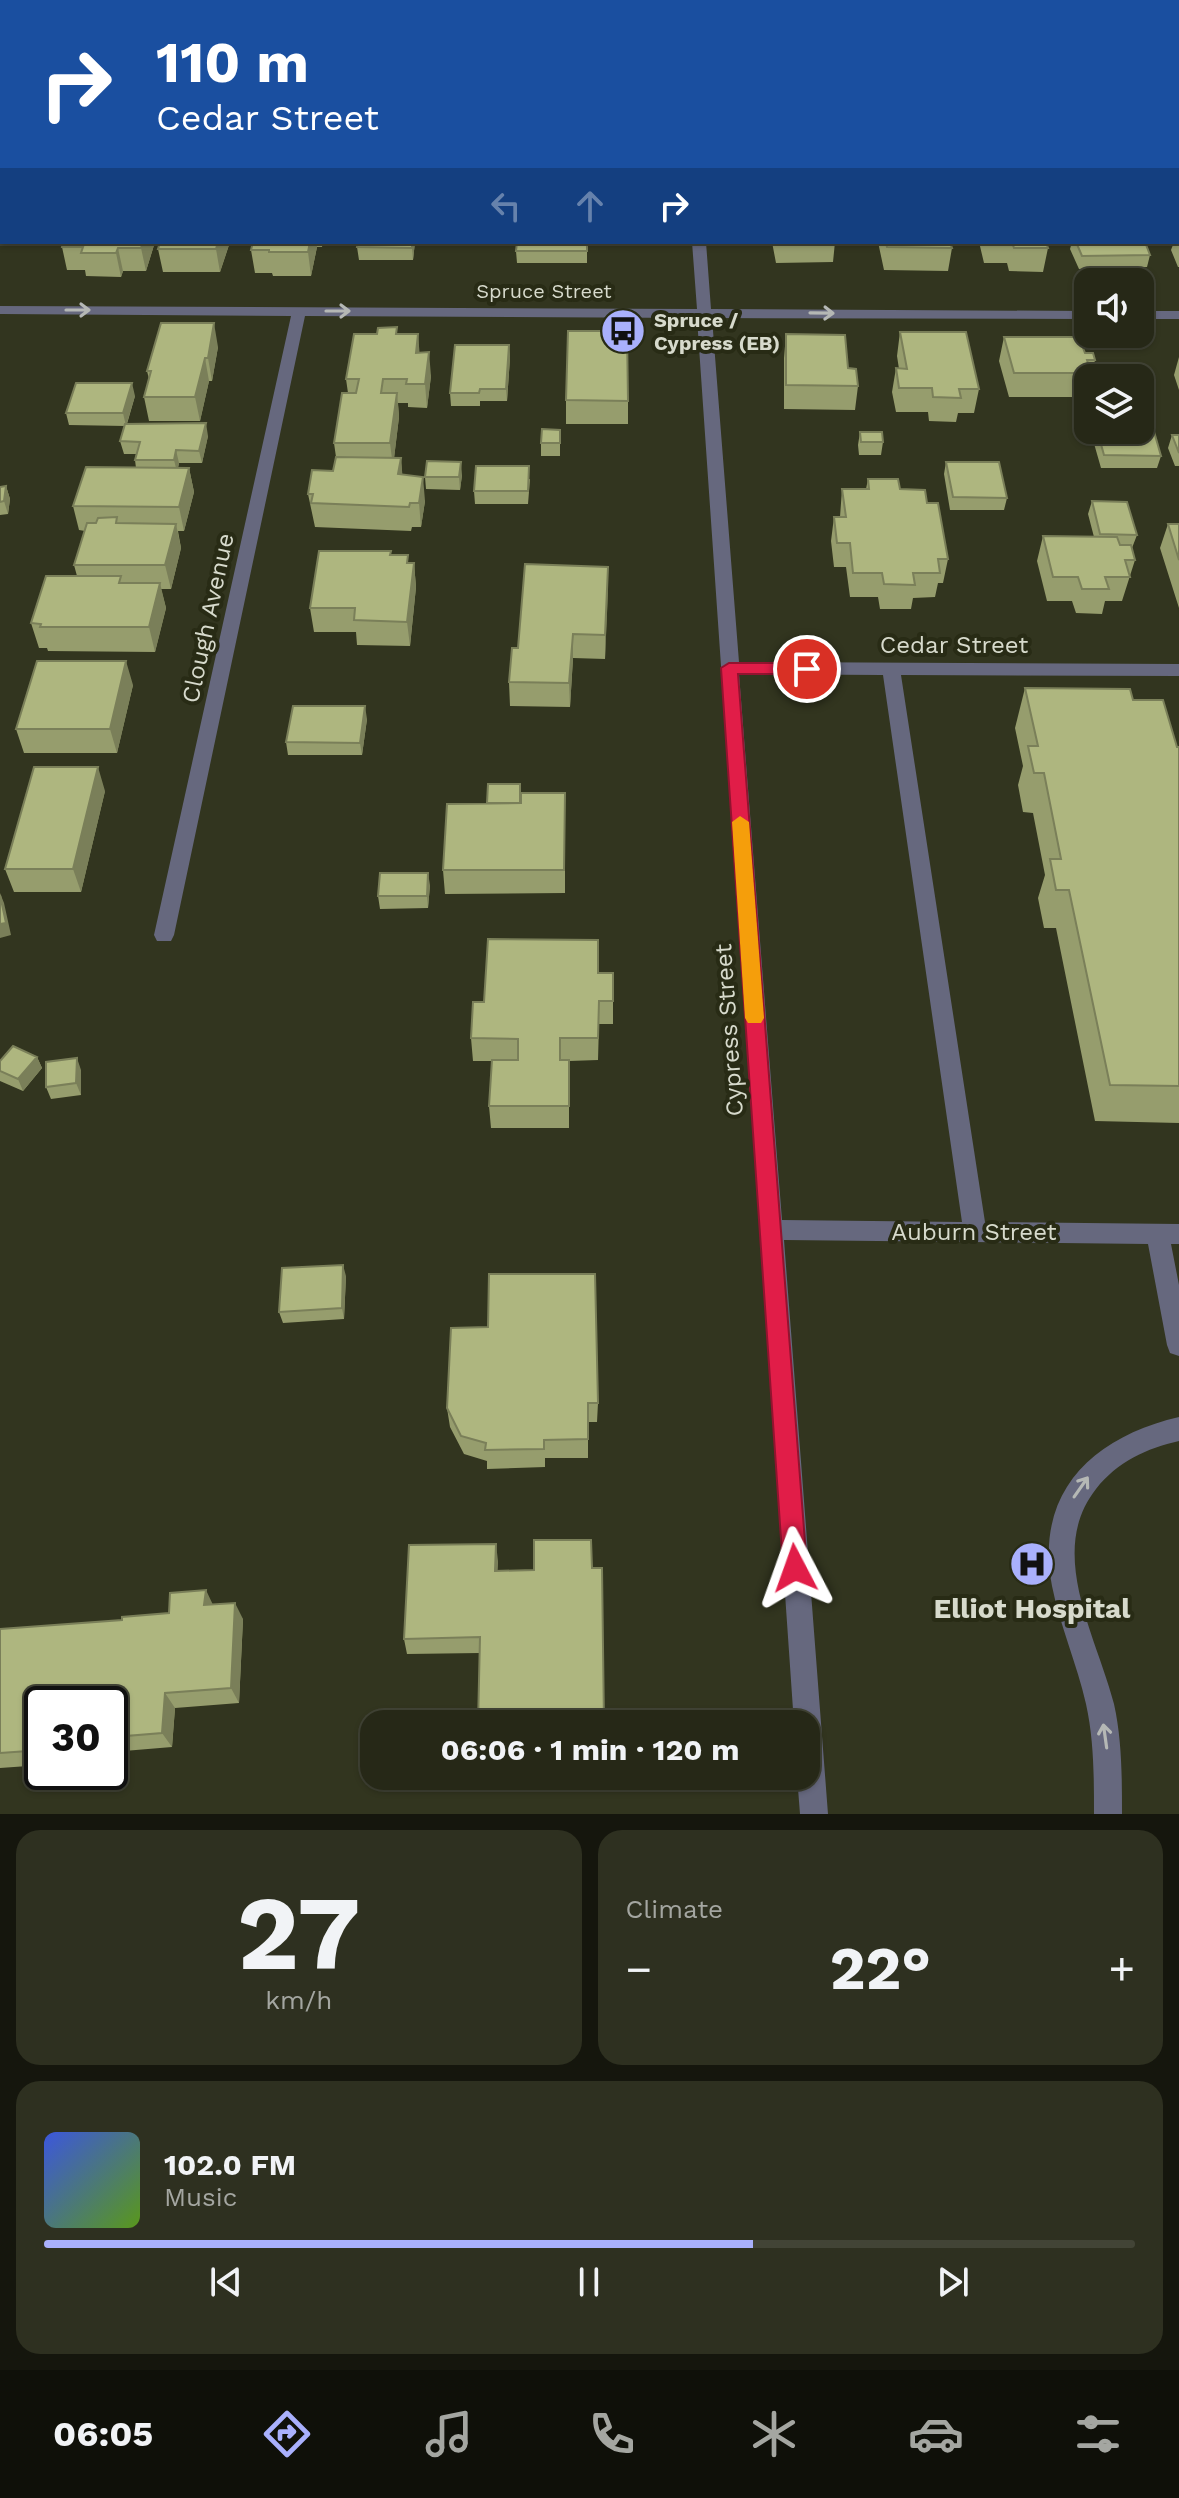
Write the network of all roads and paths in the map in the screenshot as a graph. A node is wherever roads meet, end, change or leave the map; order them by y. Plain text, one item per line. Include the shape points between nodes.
1 (699, 244) edge
2 (0, 310) edge
3 (299, 310) junction
4 (706, 312) junction
5 (1074, 315) edge
6 (1154, 315) edge
7 (1179, 315) edge
8 (729, 668) junction
9 (891, 669) junction
10 (1179, 670) edge
11 (164, 935) dead end
12 (770, 1230) junction
13 (975, 1232) junction
14 (1168, 1234) edge
15 (1179, 1345) edge
16 (1179, 1429) edge
17 (814, 1814) edge
18 (1108, 1814) edge

1 - 4 street, Cypress Street
2 -> 3 street, Spruce Street
3 -> 4 street, Spruce Street
3 - 11 street, Clough Avenue
4 -> 5 street, Spruce Street
4 - 8 street, Cypress Street
6 - 7 street
8 - 9 street, Cedar Street
8 - 12 street, Cypress Street
9 - 10 street, Cedar Street
9 - 13 street
12 - 13 street, Auburn Street
12 - 17 street, Cypress Street
13 - 14 street, Auburn Street
14 - 15 street
18 -> 16 street via 1108,1760 1100,1707 1062,1572 1061,1525 1078,1486 1111,1455 1147,1435

